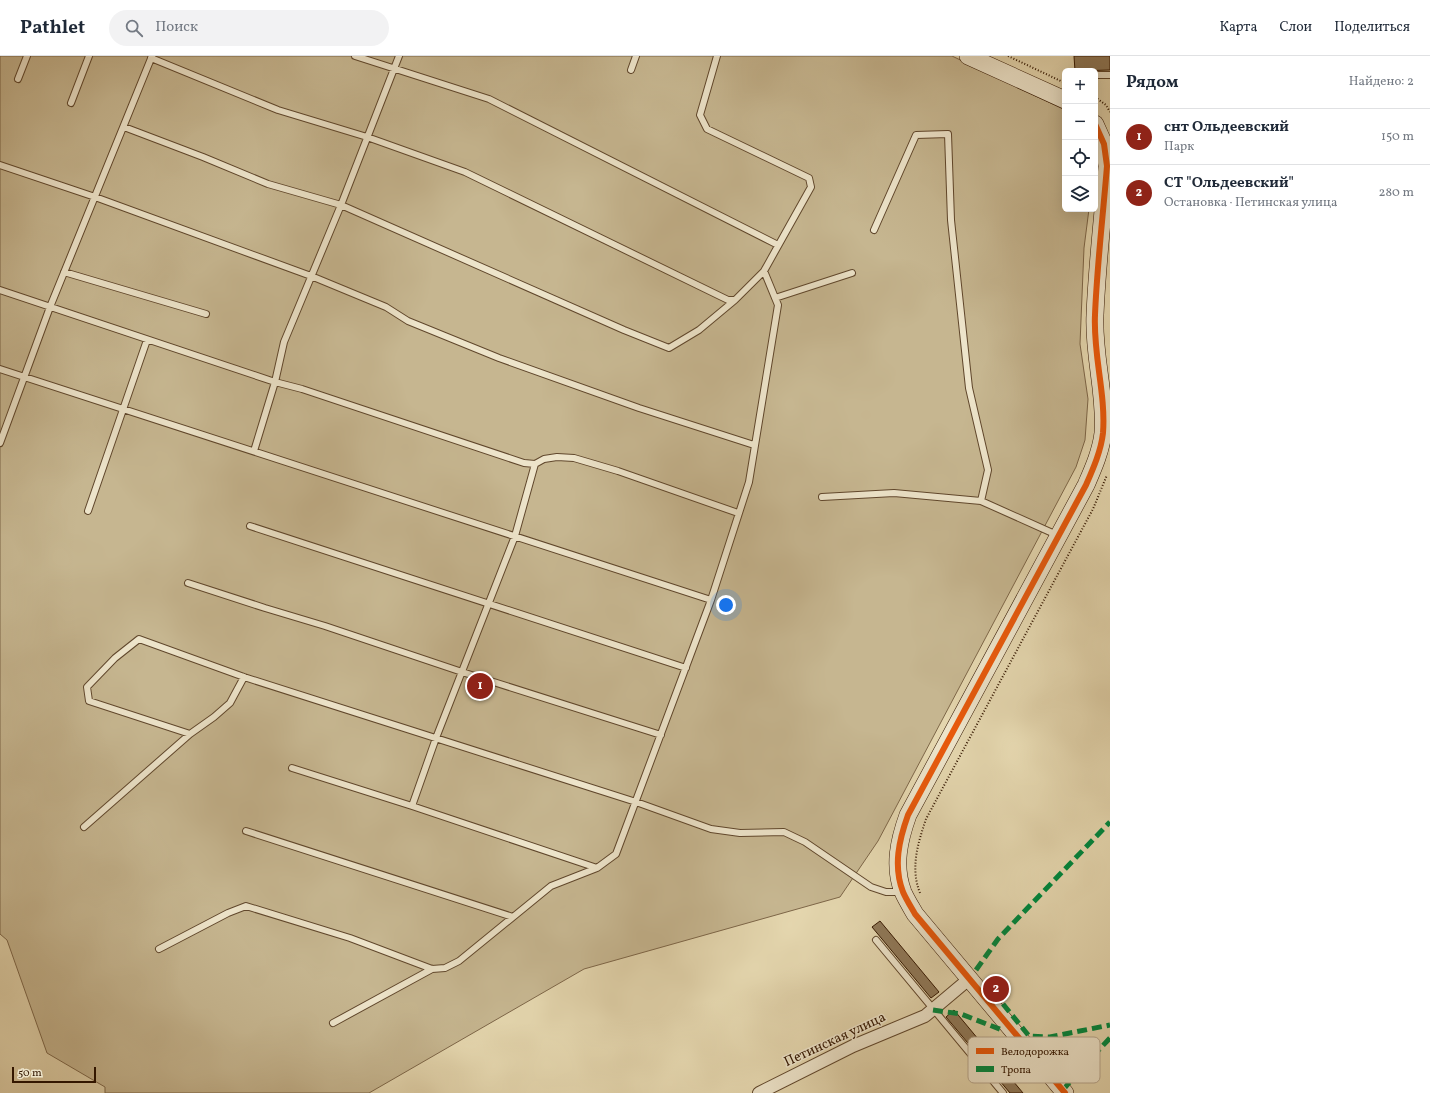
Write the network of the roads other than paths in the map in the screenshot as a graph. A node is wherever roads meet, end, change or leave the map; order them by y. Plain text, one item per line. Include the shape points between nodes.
1 (27, 56) edge
2 (89, 56) edge
3 (355, 56) edge
4 (400, 56) edge
5 (636, 56) edge
6 (717, 56) edge
7 (970, 56) edge
8 (152, 57) edge
9 (395, 69) junction
10 (631, 70) dead end
11 (1098, 75) edge
12 (1110, 75) edge
13 (18, 79) dead end
14 (1062, 99) edge
15 (71, 103) dead end
16 (124, 127) junction
17 (1098, 129) edge
18 (367, 137) junction
19 (1107, 143) edge
20 (0, 165) edge
21 (95, 197) junction
22 (341, 205) junction
23 (874, 230) dead end
24 (778, 245) junction
25 (764, 271) junction
26 (64, 272) junction
27 (852, 273) dead end
28 (311, 276) junction
29 (0, 290) edge
30 (775, 298) junction
31 (735, 300) junction
32 (50, 308) junction
33 (206, 314) dead end
34 (147, 340) junction
35 (0, 369) edge
36 (24, 377) junction
37 (275, 382) junction
38 (124, 409) junction
39 (1106, 439) edge
40 (0, 443) edge
41 (754, 445) junction
42 (254, 451) junction
43 (535, 464) junction
44 (822, 497) dead end
45 (981, 501) junction
46 (88, 511) dead end
47 (738, 512) junction
48 (250, 526) dead end
49 (514, 536) junction
50 (1059, 536) junction
51 (188, 583) dead end
52 (711, 600) junction
53 (488, 604) junction
54 (686, 668) junction
55 (462, 672) junction
56 (244, 677) junction
57 (190, 734) junction
58 (661, 735) junction
59 (436, 738) junction
60 (292, 768) dead end
61 (636, 802) junction
62 (412, 806) junction
63 (84, 827) dead end
64 (246, 831) dead end
65 (597, 868) junction
66 (903, 892) junction
67 (512, 917) junction
68 (876, 940) dead end
69 (159, 949) dead end
70 (432, 969) junction
71 (970, 979) junction
72 (929, 1013) junction
73 (333, 1023) dead end
74 (1018, 1037) edge
75 (968, 1055) edge
76 (994, 1083) edge
77 (1057, 1083) edge
78 (759, 1093) edge
79 (1003, 1093) edge
80 (1065, 1093) edge

1 - 13 lane
2 - 15 lane
3 - 9 lane
4 - 9 lane
5 - 10 lane
6 - 24 lane via 700,115 707,129 809,178 811,187
7 - 14 street
8 - 16 lane
8 - 18 lane via 278,110
9 - 18 lane
9 - 24 lane via 489,99
11 - 12 lane
16 - 21 lane
16 - 22 lane via 268,184
17 - 19 street
18 - 22 lane
18 - 31 lane via 465,172 728,300
19 - 39 street via 1095,316 1096,355
20 - 21 lane
21 - 26 lane
21 - 28 lane
22 - 28 lane
22 - 31 lane via 669,348 699,330
23 - 45 lane via 916,135 948,134 951,220 969,388 988,470
24 - 25 lane
25 - 30 lane
25 - 31 lane
26 - 32 lane
26 - 33 lane
27 - 30 lane
28 - 37 lane via 284,342
28 - 41 lane via 386,307 408,321 499,358 639,408
29 - 32 lane
30 - 41 lane via 778,305
32 - 34 lane
32 - 36 lane
34 - 37 lane
34 - 38 lane
35 - 36 lane
36 - 38 lane
36 - 40 lane
37 - 42 lane
37 - 43 lane via 524,463
38 - 42 lane
38 - 46 lane
39 - 50 street via 1086,485
41 - 47 lane via 749,482
42 - 49 lane
43 - 47 lane via 544,459 557,457 574,458
43 - 49 lane
44 - 45 lane via 894,493
45 - 50 lane
47 - 52 lane
48 - 53 lane
49 - 52 lane
49 - 53 lane
50 - 66 street via 908,815 900,837 898,857
51 - 55 lane
52 - 54 lane
53 - 54 lane
53 - 55 lane
54 - 58 lane
55 - 58 lane
55 - 59 lane
56 - 57 lane via 230,703
56 - 57 lane via 139,639 87,686 89,701
56 - 59 lane
57 - 63 lane
58 - 61 lane
59 - 61 lane
59 - 62 lane
60 - 62 lane
61 - 65 lane via 616,854
61 - 66 lane via 711,829 740,833 784,832 805,842 871,887 886,892
62 - 65 lane
64 - 67 lane
65 - 67 lane via 551,886
66 - 71 street via 915,914
67 - 70 lane via 459,961 445,968
68 - 72 lane
69 - 70 lane via 246,906 350,938
70 - 73 lane
71 - 72 street, Петинская улица
71 - 74 street
72 - 75 lane
72 - 78 street, Петинская улица via 854,1046
76 - 79 lane
77 - 80 street

